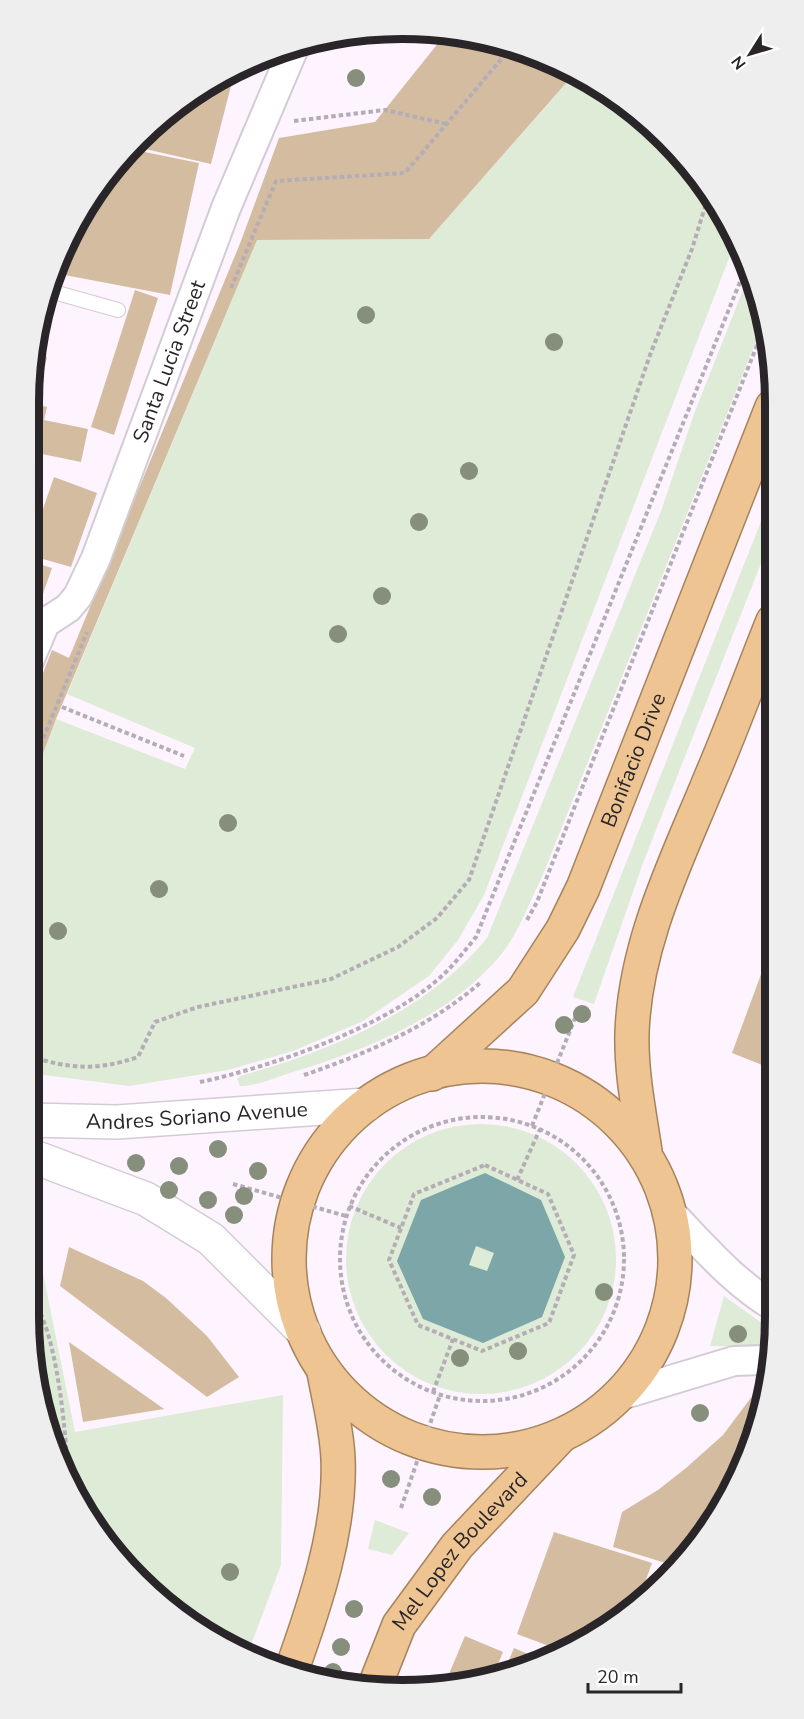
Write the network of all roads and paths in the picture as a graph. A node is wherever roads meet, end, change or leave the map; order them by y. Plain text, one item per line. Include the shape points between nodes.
1 (506, 54) edge
2 (290, 56) edge
3 (447, 124) junction
4 (261, 125) junction
5 (707, 204) edge
6 (742, 276) edge
7 (230, 291) dead end
8 (56, 292) edge
9 (118, 310) dead end
10 (759, 339) edge
11 (765, 425) edge
12 (91, 623) dead end
13 (39, 636) edge
14 (765, 641) edge
15 (62, 707) dead end
16 (39, 746) edge
17 (184, 756) dead end
18 (522, 931) dead end
19 (482, 982) dead end
20 (575, 1018) dead end
21 (39, 1059) edge
22 (432, 1074) junction
23 (299, 1077) dead end
24 (552, 1077) junction
25 (196, 1083) dead end
26 (366, 1105) junction
27 (39, 1120) edge
28 (532, 1126) junction
29 (540, 1129) junction
30 (646, 1155) junction
31 (39, 1159) edge
32 (517, 1180) junction
33 (232, 1184) dead end
34 (297, 1202) junction
35 (350, 1206) junction
36 (670, 1212) junction
37 (346, 1216) junction
38 (401, 1228) junction
39 (765, 1301) edge
40 (39, 1307) edge
41 (303, 1332) junction
42 (453, 1339) junction
43 (762, 1360) edge
44 (324, 1372) junction
45 (433, 1392) junction
46 (440, 1395) junction
47 (618, 1396) junction
48 (563, 1434) junction
49 (424, 1443) junction
50 (67, 1455) edge
51 (401, 1508) dead end
52 (294, 1664) edge
53 (378, 1679) edge

1 - 3 path
2 - 4 street, Santa Lucia Street
3 - 4 path via 385,110
3 - 7 path via 405,173 276,181
4 - 13 street, Santa Lucia Street via 226,208 96,558 78,596 45,623
5 - 21 path via 650,355 469,880 437,918 399,947 331,979 198,1007 155,1022 138,1057 109,1067 59,1065
6 - 25 path via 476,937 445,973 400,1005 331,1041
8 - 9 lane
10 - 18 path via 537,902
11 - 22 highway, Bonifacio Drive via 583,888 563,929 522,991
12 - 16 path
14 - 30 highway via 675,864 650,930 638,976 632,1031 633,1073
15 - 17 path
19 - 23 path via 420,1026 346,1061
20 - 24 path
22 - 24 highway via 456,1068 504,1066
22 - 26 highway via 397,1086
24 - 28 path
24 - 30 highway via 589,1096 621,1122
26 - 27 street, Andres Soriano Avenue via 117,1122
26 - 34 highway via 324,1148
28 - 29 path
28 - 35 path via 477,1116 424,1128 379,1160
29 - 32 path
29 - 46 path via 580,1157 609,1197 623,1245 623,1278 617,1304 588,1354 550,1384 504,1400 472,1401
30 - 36 highway
31 - 41 street via 146,1199 211,1239
32 - 38 path via 485,1165 414,1194
32 - 42 path via 548,1194 574,1255 549,1323 482,1352
33 - 34 path
34 - 37 path
34 - 41 highway via 289,1267
35 - 37 path
35 - 38 path
36 - 39 street via 724,1268
36 - 47 highway via 675,1259 669,1307 650,1355
37 - 45 path via 340,1265 345,1298 354,1321 367,1343 390,1367
38 - 42 path via 389,1260 418,1325
40 - 50 path via 63,1409
41 - 44 highway
42 - 45 path
43 - 47 street via 734,1361
44 - 49 highway via 337,1389 369,1416
44 - 52 highway via 338,1459 336,1499 320,1591
45 - 46 path
46 - 49 path
47 - 48 highway
48 - 49 highway via 525,1447 494,1451 464,1451
48 - 53 highway, Mel Lopez Boulevard via 457,1546 399,1625
49 - 51 path

